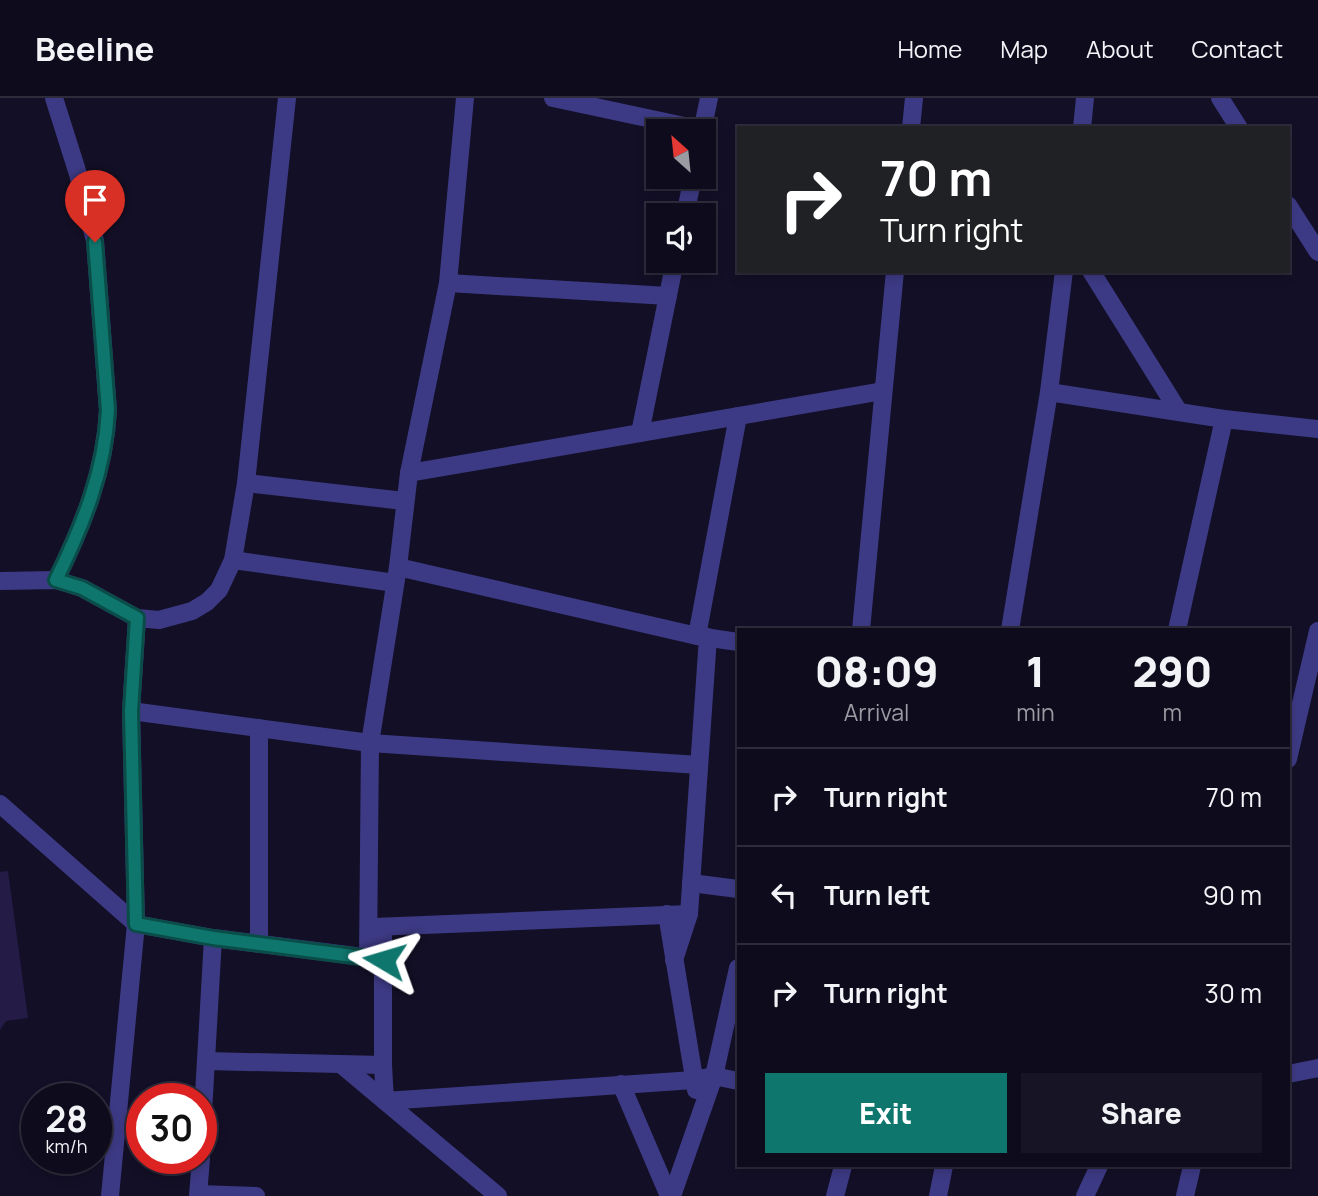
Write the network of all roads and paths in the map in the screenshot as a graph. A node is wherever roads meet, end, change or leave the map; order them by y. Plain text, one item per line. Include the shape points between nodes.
1 (54, 98) edge
2 (287, 98) edge
3 (465, 98) edge
4 (553, 98) edge
5 (709, 98) edge
6 (914, 98) edge
7 (1085, 98) edge
8 (1220, 98) edge
9 (648, 119) edge
10 (705, 119) edge
11 (911, 126) edge
12 (1082, 126) edge
13 (1238, 126) edge
14 (1290, 208) edge
15 (1318, 252) edge
16 (673, 273) edge
17 (895, 273) edge
18 (1064, 273) edge
19 (1092, 273) edge
20 (448, 282) junction
21 (668, 296) junction
22 (883, 391) junction
23 (1049, 392) junction
24 (1179, 412) junction
25 (738, 416) junction
26 (1224, 419) junction
27 (1318, 429) edge
28 (640, 433) junction
29 (409, 472) junction
30 (246, 483) junction
31 (404, 500) junction
32 (233, 560) junction
33 (396, 575) junction
34 (56, 580) junction
35 (0, 582) edge
36 (137, 618) junction
37 (861, 628) edge
38 (1010, 628) edge
39 (1177, 628) edge
40 (1317, 636) edge
41 (702, 637) junction
42 (737, 642) edge
43 (1296, 691) edge
44 (131, 711) junction
45 (259, 728) junction
46 (370, 743) junction
47 (1290, 743) edge
48 (699, 765) junction
49 (0, 804) edge
50 (691, 883) junction
51 (737, 889) edge
52 (667, 914) junction
53 (689, 914) junction
54 (136, 924) junction
55 (375, 927) junction
56 (213, 938) junction
57 (259, 944) junction
58 (376, 959) junction
59 (674, 960) junction
60 (737, 972) edge
61 (206, 1061) junction
62 (342, 1065) junction
63 (383, 1065) junction
64 (1318, 1068) edge
65 (1290, 1073) edge
66 (714, 1076) junction
67 (694, 1080) junction
68 (737, 1081) edge
69 (205, 1083) edge
70 (621, 1084) junction
71 (385, 1101) junction
72 (700, 1120) junction
73 (843, 1167) edge
74 (944, 1167) edge
75 (1098, 1167) edge
76 (1192, 1167) edge
77 (200, 1174) edge
78 (198, 1195) edge
79 (110, 1196) edge
80 (256, 1196) edge
81 (498, 1196) edge
82 (670, 1196) edge
83 (835, 1196) edge
84 (938, 1196) edge
85 (1085, 1196) edge
86 (1185, 1196) edge

1 - 34 street via 95,242 108,410 95,486
2 - 30 street
3 - 20 street
4 - 9 street
5 - 10 street
6 - 11 street
7 - 12 street
8 - 13 street
14 - 15 street
16 - 21 street
17 - 22 street
18 - 23 street
19 - 24 street
20 - 21 street
20 - 29 street
21 - 28 street
22 - 25 street
22 - 37 street
23 - 24 street
23 - 38 street
24 - 26 street
25 - 28 street
25 - 41 street
26 - 27 street
26 - 39 street
28 - 29 street
29 - 31 street
30 - 31 street
30 - 32 street
31 - 33 street
32 - 33 street
32 - 36 street via 228,576 207,602 159,621
33 - 41 street
33 - 46 street
34 - 35 street
34 - 36 street via 82,588
36 - 44 street
40 - 43 street
41 - 42 street
41 - 48 street
43 - 47 street
44 - 45 street
44 - 54 street
45 - 46 street
45 - 57 street
46 - 48 street
46 - 55 street
48 - 50 street
49 - 54 street
50 - 51 street
50 - 53 street
52 - 53 street
52 - 55 street
52 - 59 street
53 - 59 street
54 - 56 street
54 - 79 street
55 - 58 street
56 - 57 street
56 - 61 street
57 - 58 street
58 - 63 street
59 - 67 street
60 - 66 street
61 - 62 street
61 - 69 street
62 - 63 street
62 - 71 street
63 - 71 street
64 - 65 street
66 - 67 street
66 - 68 street
66 - 72 street
67 - 70 street
67 - 72 street
70 - 71 street
70 - 82 street
71 - 81 street
72 - 82 street
73 - 83 street
74 - 84 street
75 - 85 street
76 - 86 street
77 - 78 street
78 - 80 street

